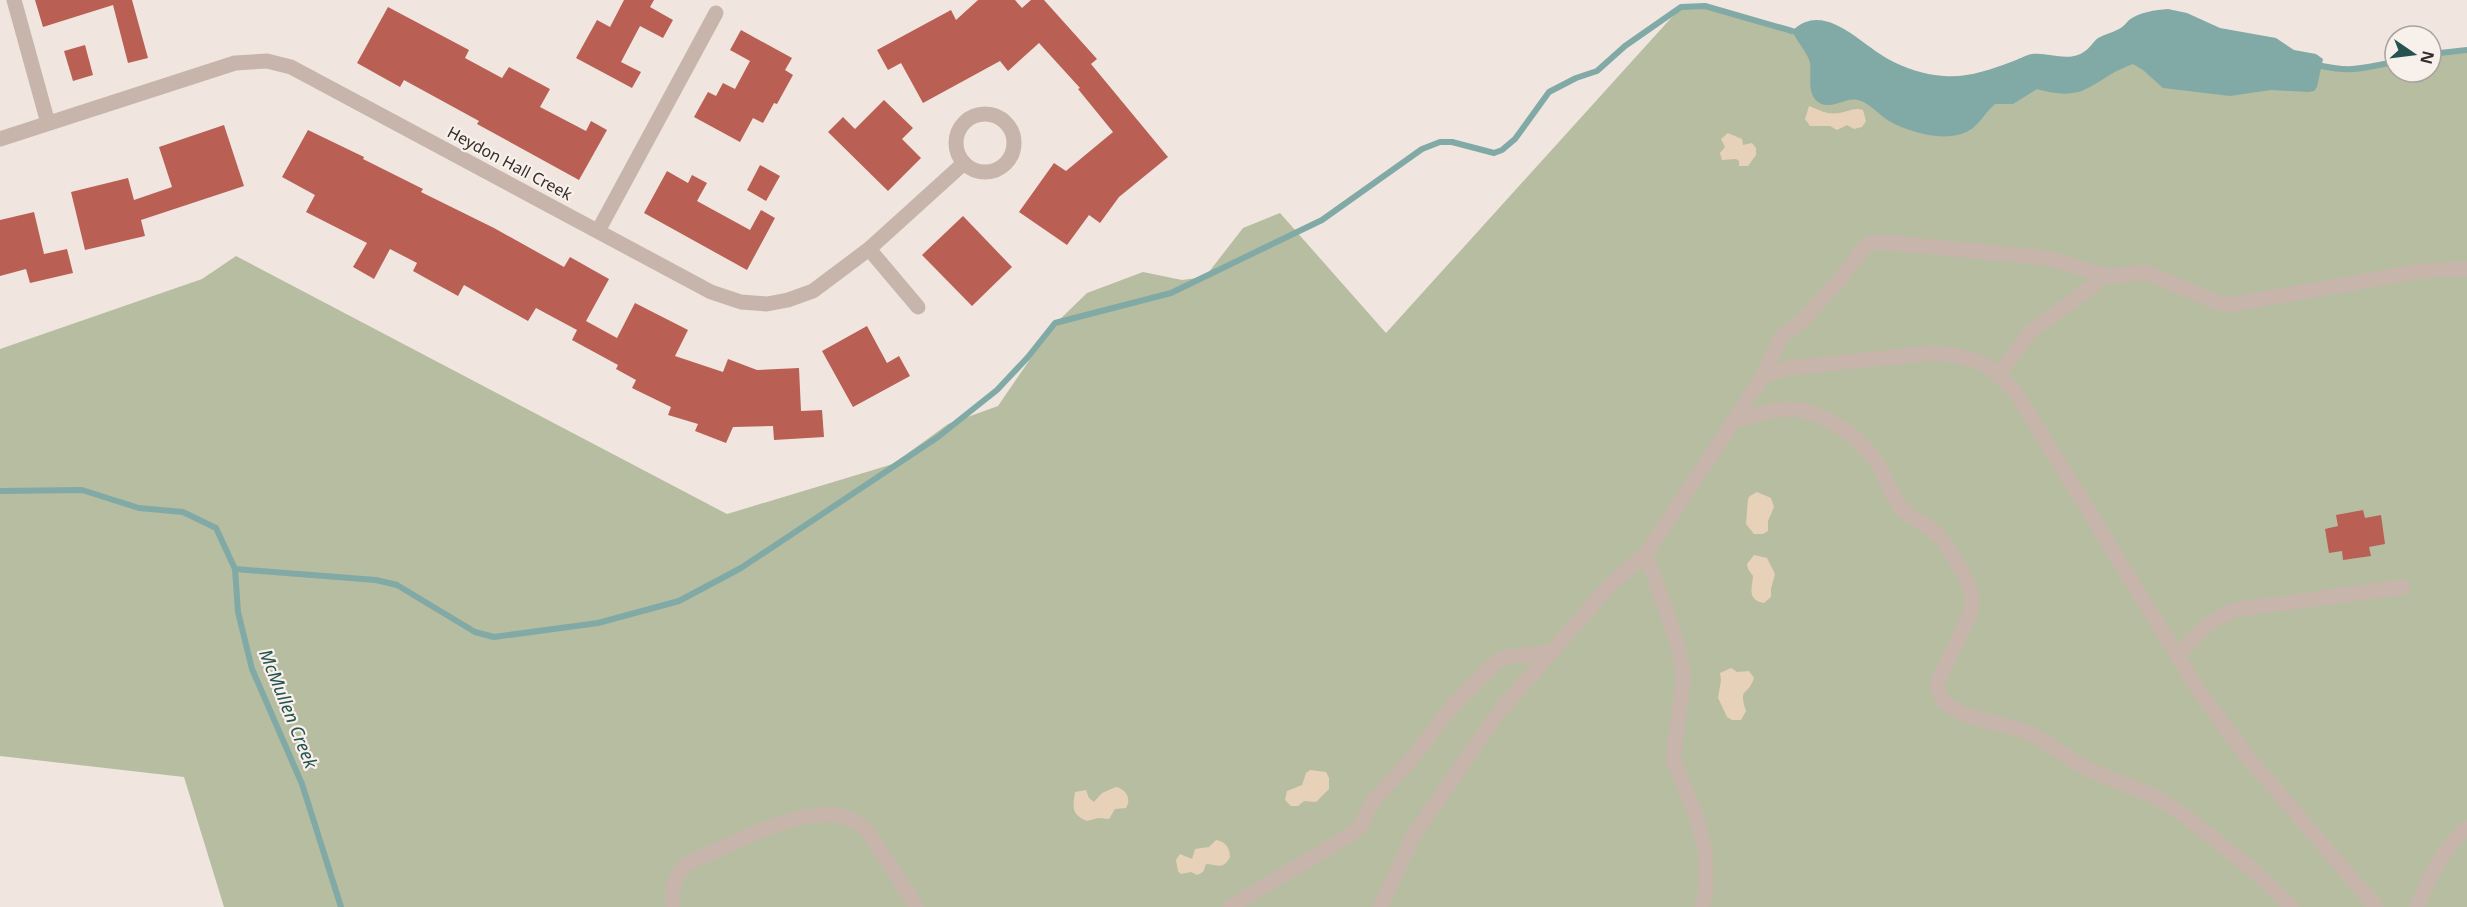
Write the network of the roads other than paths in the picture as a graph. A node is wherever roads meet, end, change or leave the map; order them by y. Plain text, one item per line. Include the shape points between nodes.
1 (14, 0) edge
2 (716, 13) dead end
3 (48, 123) junction
4 (0, 139) edge
5 (964, 163) dead end
6 (598, 231) junction
7 (869, 249) junction
8 (2467, 269) edge
9 (2100, 275) junction
10 (918, 307) dead end
11 (1999, 374) junction
12 (1763, 376) junction
13 (1732, 422) junction
14 (1646, 554) junction
15 (2403, 587) dead end
16 (1551, 652) junction
17 (2177, 655) junction
18 (2467, 828) edge
19 (673, 907) edge
20 (917, 907) edge
21 (1230, 907) edge
22 (1380, 907) edge
23 (1702, 907) edge
24 (2291, 907) edge
25 (2376, 907) edge
26 (2417, 907) edge

1 - 3 street
2 - 6 street
3 - 4 street, Heydon Hall Creek
3 - 6 street, Heydon Hall Creek via 235,63 267,61 291,67
5 - 7 street, Heydon Hall Creek
6 - 7 street, Heydon Hall Creek via 711,292 741,302 767,304 813,291
7 - 10 street
8 - 9 street via 2422,271 2228,305 2145,272
9 - 11 street via 2093,286 2030,332
9 - 12 street via 2038,257 1871,243 1802,321 1781,337
11 - 12 street via 1958,355 1935,353 1788,368
11 - 17 street via 2018,396
12 - 13 street
13 - 14 street
13 - 24 street via 1790,409 1827,420 1868,452 1900,506 1939,537 1973,603 1938,681 1942,699 1952,708 2022,730 2090,770 2167,803 2242,861
14 - 16 street via 1610,585
14 - 23 street via 1684,674 1673,759 1697,818 1705,850 1706,889
15 - 17 street via 2234,610 2208,624
16 - 21 street via 1506,657 1496,662 1451,707 1412,759 1372,802 1360,827
16 - 22 street via 1498,713 1415,833
17 - 25 street via 2246,755
18 - 26 street via 2439,858
19 - 20 street via 673,887 678,872 686,864 786,821 838,815 866,829

